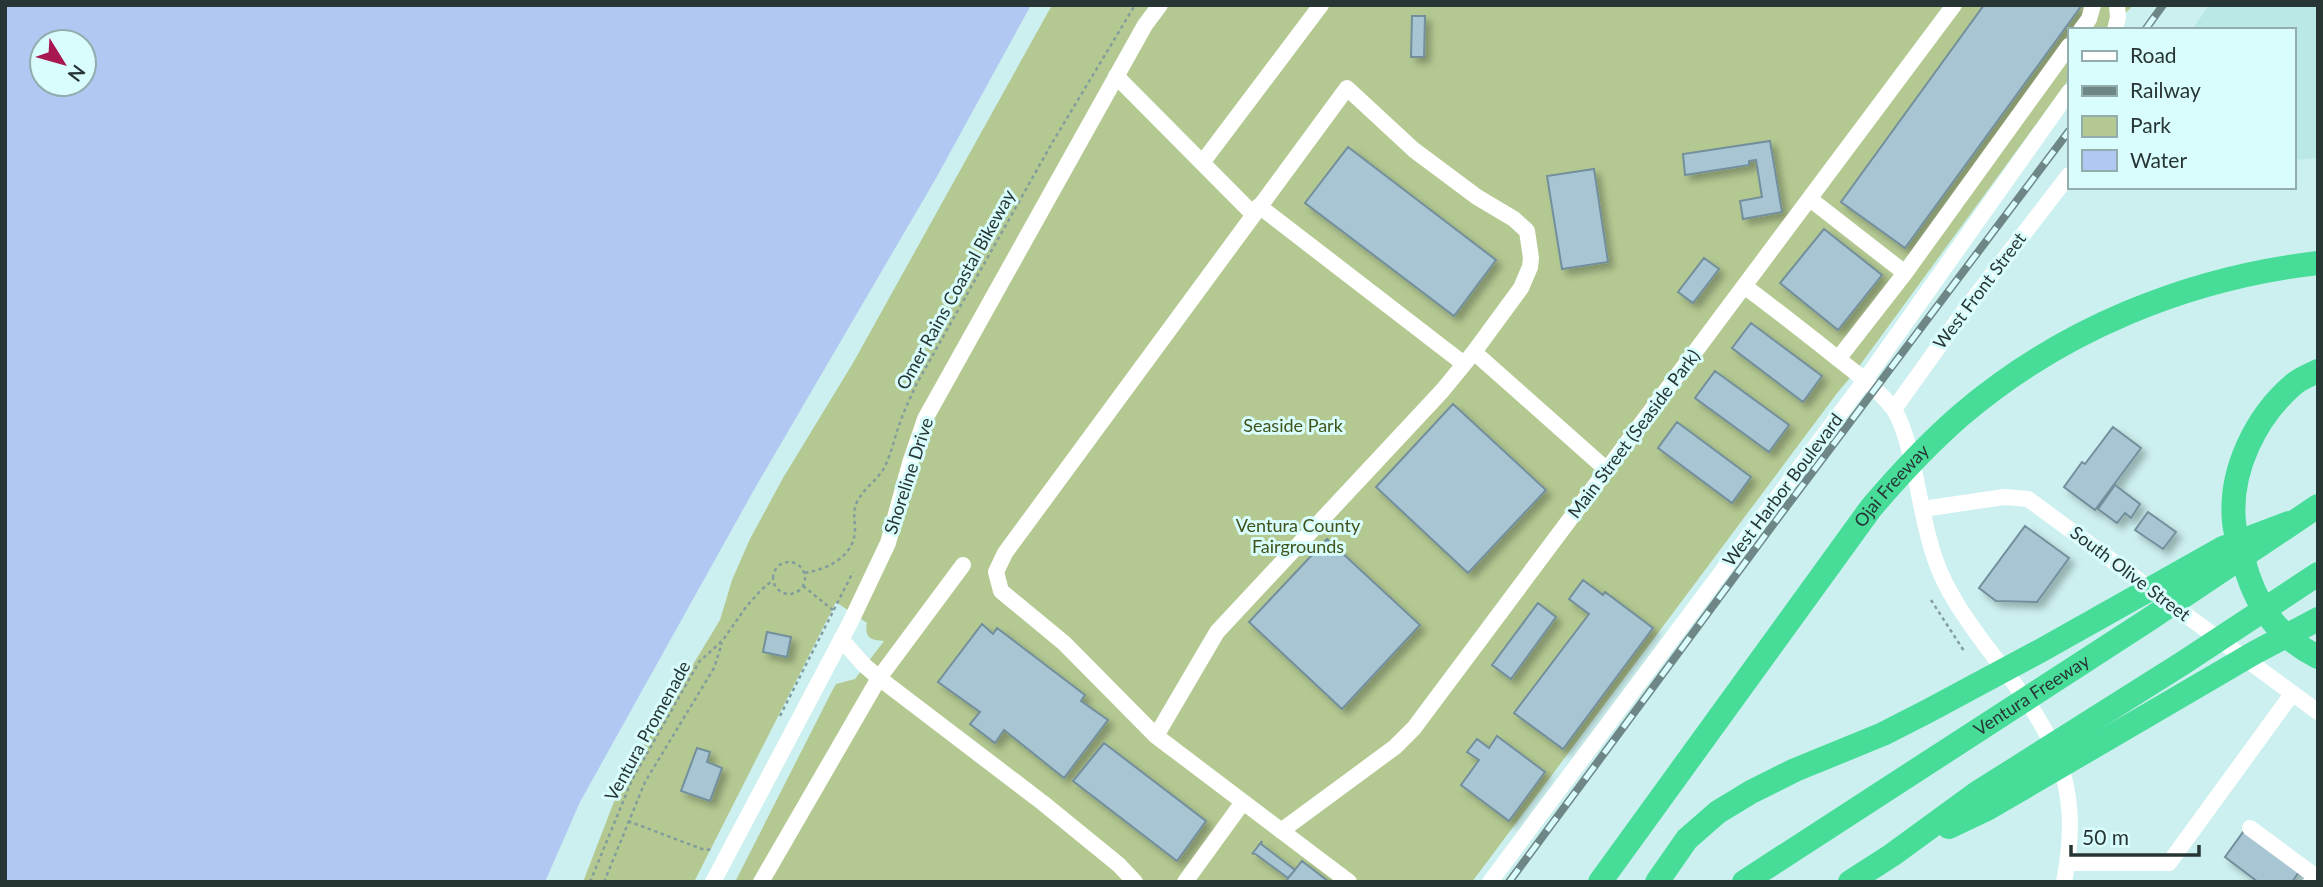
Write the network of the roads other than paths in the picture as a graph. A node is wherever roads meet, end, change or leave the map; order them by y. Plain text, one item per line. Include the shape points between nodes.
1 (1160, 5) edge
2 (1321, 5) edge
3 (1954, 5) edge
4 (2093, 5) edge
5 (2117, 5) edge
6 (2082, 28) edge
7 (2115, 28) edge
8 (2068, 47) edge
9 (1116, 76) junction
10 (2068, 93) edge
11 (1202, 163) junction
12 (2068, 176) edge
13 (1810, 199) junction
14 (1256, 210) junction
15 (2318, 263) edge
16 (1905, 272) junction
17 (1744, 286) junction
18 (1469, 358) junction
19 (1838, 359) junction
20 (2318, 371) edge
21 (1871, 385) junction
22 (1894, 409) junction
23 (1607, 470) junction
24 (2318, 506) edge
25 (1923, 509) junction
26 (2289, 523) junction
27 (963, 565) dead end
28 (2316, 575) edge
29 (2318, 618) edge
30 (841, 639) junction
31 (2318, 657) edge
32 (879, 678) junction
33 (2292, 694) junction
34 (2318, 712) edge
35 (1156, 736) junction
36 (1982, 801) junction
37 (1243, 802) junction
38 (2250, 828) dead end
39 (1281, 831) junction
40 (2067, 863) junction
41 (713, 882) edge
42 (761, 882) edge
43 (1135, 882) edge
44 (1185, 882) edge
45 (1349, 882) edge
46 (1490, 882) edge
47 (1600, 882) edge
48 (1657, 882) edge
49 (1744, 882) edge
50 (1850, 882) edge
51 (2064, 882) edge
52 (2311, 882) edge

1 - 9 street, Shoreline Drive
2 - 11 street
3 - 13 street, Main Street (Seaside Park)
4 - 6 street
5 - 7 street
8 - 16 street
9 - 11 street
9 - 30 street, Shoreline Drive via 925,419 888,543
10 - 21 street, West Harbor Boulevard
11 - 14 street
12 - 22 street, West Front Street
13 - 16 street
13 - 17 street, Main Street (Seaside Park)
14 - 18 street
14 - 18 street via 1347,88 1414,150 1527,231 1531,258 1521,288
14 - 35 street via 1005,553 996,572 1001,591 1064,643
15 - 47 highway, Ojai Freeway via 2222,281 2141,307 2051,352 1986,396 1937,437 1871,508
16 - 19 street
17 - 19 street
17 - 23 street, Main Street (Seaside Park)
18 - 23 street
18 - 35 street via 1217,632
19 - 21 street
20 - 31 highway via 2295,383 2246,447 2235,486 2234,522 2249,583 2272,623
21 - 22 street
21 - 46 street, West Harbor Boulevard
22 - 25 street via 1911,454
23 - 39 street, Main Street (Seaside Park) via 1414,728
24 - 26 highway, Ventura Freeway
25 - 33 street, South Olive Street via 2004,496 2028,499
25 - 40 street via 1935,559 1951,594 2031,705 2057,752 2069,799
26 - 48 highway via 2223,548 1928,711 1751,792 1687,839
26 - 49 highway, Ventura Freeway
27 - 32 street
28 - 36 highway
29 - 36 highway
30 - 32 street
30 - 41 street, Shoreline Drive
32 - 42 street
32 - 43 street via 1043,803
33 - 34 street, South Olive Street
33 - 40 street via 2169,863
35 - 37 street
36 - 50 highway
37 - 39 street
37 - 44 street
38 - 52 street via 2315,876
39 - 45 street
40 - 51 street

